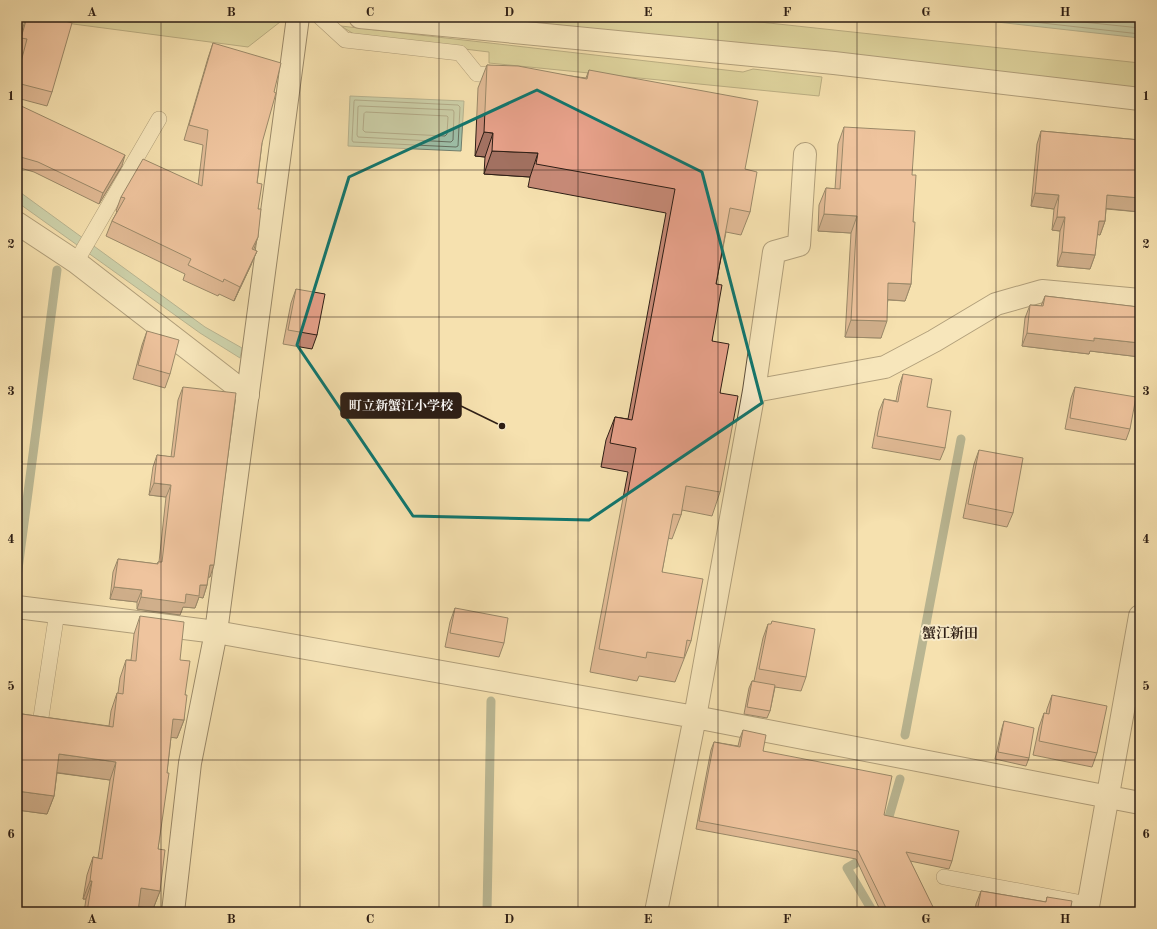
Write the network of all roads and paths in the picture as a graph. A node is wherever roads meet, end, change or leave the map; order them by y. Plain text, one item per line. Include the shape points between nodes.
1 (298, 17) edge
2 (320, 17) edge
3 (360, 17) edge
4 (519, 76) edge
5 (1140, 99) edge
6 (159, 119) dead end
7 (805, 154) dead end
8 (17, 223) edge
9 (78, 259) junction
10 (1140, 300) edge
11 (754, 391) junction
12 (248, 395) junction
13 (17, 607) edge
14 (57, 612) junction
15 (1140, 616) edge
16 (216, 632) junction
17 (1134, 691) edge
18 (695, 717) junction
19 (40, 724) edge
20 (1108, 797) junction
21 (1140, 803) edge
22 (944, 878) dead end
23 (1088, 908) edge
24 (173, 912) edge
25 (656, 912) edge

1 - 12 street
2 - 4 lane via 345,40 460,53 477,74
3 - 5 street via 834,64
6 - 9 lane
7 - 11 street via 799,245 774,252
8 - 9 street
9 - 12 street
10 - 11 street via 1042,291 996,304 885,367
11 - 18 street
12 - 16 street
13 - 14 street
14 - 16 street
14 - 19 lane
15 - 17 street
16 - 18 street
16 - 24 street via 190,763
17 - 20 street
18 - 20 street
18 - 25 street
20 - 21 street
20 - 23 street
22 - 23 lane

